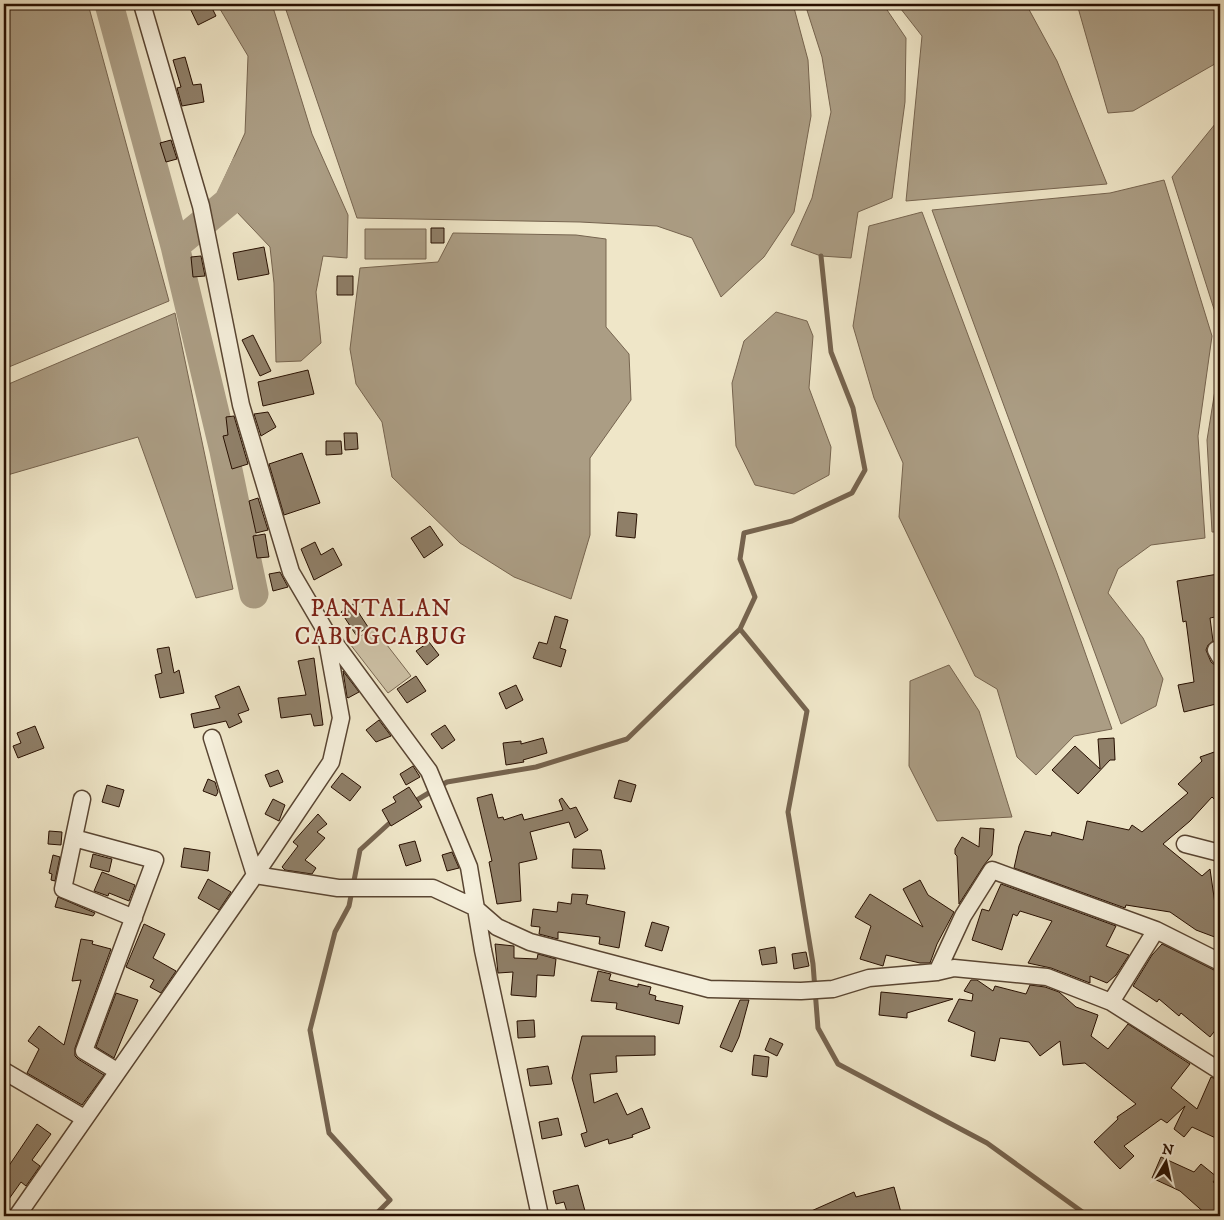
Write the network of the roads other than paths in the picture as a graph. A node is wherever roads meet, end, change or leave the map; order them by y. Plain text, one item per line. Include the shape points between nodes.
1 (142, 4) edge
2 (325, 630) junction
3 (212, 738) dead end
4 (82, 799) dead end
5 (74, 838) junction
6 (1185, 844) dead end
7 (1220, 853) edge
8 (255, 875) junction
9 (474, 906) junction
10 (134, 918) junction
11 (1156, 930) junction
12 (1220, 962) edge
13 (937, 972) junction
14 (1111, 1002) junction
15 (4, 1071) edge
16 (117, 1071) junction
17 (1220, 1071) edge
18 (84, 1118) junction
19 (17, 1216) edge
20 (540, 1216) edge

1 - 2 street via 201,206 241,405 291,572
2 - 8 street via 341,718 331,762
2 - 9 street via 428,771 470,867
3 - 8 street
4 - 5 street
5 - 10 street via 63,889
5 - 10 street via 155,860
6 - 7 street
8 - 9 street via 338,888 433,888
8 - 16 street
9 - 13 street via 497,927 530,942 709,989 833,989 869,978
9 - 20 street
10 - 16 street via 84,1051
11 - 12 street
11 - 13 street via 992,870 963,916
11 - 14 street
13 - 14 street via 954,968 1047,977
14 - 17 street
15 - 18 street
16 - 18 street
18 - 19 street

